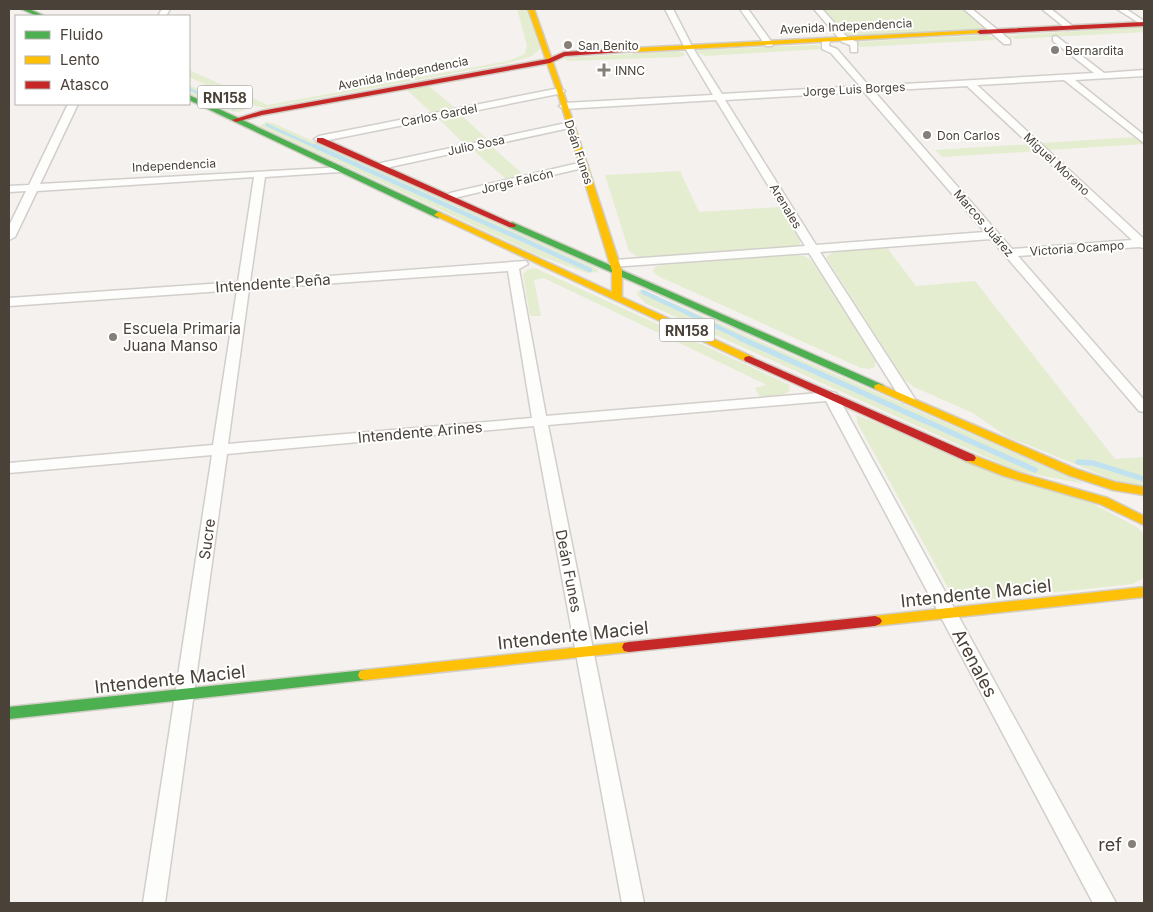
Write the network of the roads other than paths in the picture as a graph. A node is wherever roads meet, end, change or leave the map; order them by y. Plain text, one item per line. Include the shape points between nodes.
1 (24, 9) edge
2 (531, 9) edge
3 (669, 9) edge
4 (744, 9) edge
5 (818, 9) edge
6 (968, 9) edge
7 (1046, 9) edge
8 (1121, 9) edge
9 (39, 15) edge
10 (1144, 24) edge
11 (1071, 28) junction
12 (995, 32) junction
13 (1144, 35) edge
14 (1056, 39) junction
15 (845, 40) junction
16 (1007, 42) junction
17 (769, 44) junction
18 (830, 46) junction
19 (689, 48) junction
20 (854, 50) junction
21 (696, 58) junction
22 (550, 61) junction
23 (636, 62) dead end
24 (616, 63) dead end
25 (1144, 72) edge
26 (1102, 75) junction
27 (1066, 77) junction
28 (969, 83) junction
29 (866, 88) junction
30 (560, 91) junction
31 (190, 97) edge
32 (719, 97) junction
33 (73, 105) edge
34 (243, 105) dead end
35 (564, 106) junction
36 (261, 113) junction
37 (236, 120) junction
38 (277, 121) dead end
39 (571, 125) junction
40 (315, 137) joint
41 (1144, 140) edge
42 (583, 165) junction
43 (381, 166) junction
44 (340, 169) junction
45 (260, 174) junction
46 (33, 188) junction
47 (9, 189) edge
48 (450, 196) junction
49 (994, 235) junction
50 (9, 237) edge
51 (1144, 244) edge
52 (813, 250) junction
53 (1010, 254) junction
54 (536, 259) junction
55 (513, 267) junction
56 (616, 267) junction
57 (244, 285) junction
58 (617, 297) junction
59 (9, 302) edge
60 (831, 396) junction
61 (908, 399) junction
62 (1144, 408) edge
63 (540, 421) junction
64 (220, 449) junction
65 (9, 468) edge
66 (1144, 492) edge
67 (1144, 521) edge
68 (1143, 591) edge
69 (949, 614) junction
70 (584, 652) junction
71 (184, 695) junction
72 (9, 713) edge
73 (154, 903) edge
74 (633, 903) edge
75 (1105, 903) edge

1 - 9 main road
2 - 22 main road, Deán Funes
3 - 19 street, Arenales
4 - 17 street
5 - 15 street
6 - 12 street
7 - 11 street
8 - 10 street
10 - 11 main road, Avenida Independencia
11 - 12 main road, Avenida Independencia
12 - 15 main road, Avenida Independencia
12 - 16 street
13 - 14 main road, Avenida Independencia
14 - 16 main road, Avenida Independencia
14 - 26 street
15 - 18 main road, Avenida Independencia
15 - 20 street via 854,44
16 - 20 main road, Avenida Independencia
17 - 18 main road, Avenida Independencia
17 - 19 main road, Avenida Independencia
18 - 20 main road, Avenida Independencia
18 - 21 main road, Avenida Independencia
18 - 29 street, Marcos Juárez
19 - 21 street, Arenales
19 - 22 main road, Avenida Independencia via 564,54
21 - 23 main road, Avenida Independencia
21 - 32 street, Arenales
22 - 24 main road, Avenida Independencia via 568,65
22 - 30 main road, Deán Funes
22 - 36 main road, Avenida Independencia
25 - 26 street, Jorge Luis Borges
26 - 27 street, Jorge Luis Borges
27 - 28 street, Jorge Luis Borges
27 - 41 street
28 - 29 street, Jorge Luis Borges
28 - 51 street, Miguel Moreno
29 - 32 street, Jorge Luis Borges
29 - 49 street, Marcos Juárez
30 - 35 main road, Deán Funes
30 - 40 street, Carlos Gardel
31 - 37 main road, RN158
32 - 35 street, Jorge Luis Borges
32 - 52 street, Arenales
33 - 46 street
34 - 36 main road, RN158
35 - 39 main road, Deán Funes
36 - 37 main road
36 - 38 main road, RN158
37 - 44 main road, RN158
39 - 42 main road, Deán Funes
39 - 43 street, Julio Sosa
40 - 43 main road, RN158
42 - 48 street, Jorge Falcón
42 - 56 main road, Deán Funes
43 - 48 main road, RN158
44 - 45 street, Independencia
44 - 54 main road, RN158
45 - 46 street, Independencia
45 - 57 street, Sucre
46 - 47 street, Independencia
46 - 50 street
48 - 56 main road, RN158
49 - 52 street
49 - 53 street, Marcos Juárez
51 - 53 street, Victoria Ocampo
52 - 56 street
52 - 61 street, Arenales
53 - 62 street, Marcos Juárez
54 - 55 street, Intendente Peña
54 - 58 main road, RN158
55 - 57 street, Intendente Peña
55 - 63 street, Deán Funes
56 - 58 main road, Deán Funes
56 - 61 main road, RN158
57 - 59 street, Intendente Peña
57 - 64 street, Sucre
58 - 60 main road, RN158
60 - 63 street, Intendente Arines
60 - 67 main road, RN158 via 994,468 1117,505
60 - 69 street, Arenales
61 - 66 main road, RN158 via 1072,472 1113,486
63 - 64 street, Intendente Arines
63 - 70 street, Deán Funes
64 - 65 street, Intendente Arines
64 - 71 street, Sucre
68 - 69 main road, Intendente Maciel
69 - 70 main road, Intendente Maciel
69 - 75 street, Arenales
70 - 71 main road, Intendente Maciel
70 - 74 street, Deán Funes
71 - 72 main road, Intendente Maciel
71 - 73 street, Sucre

